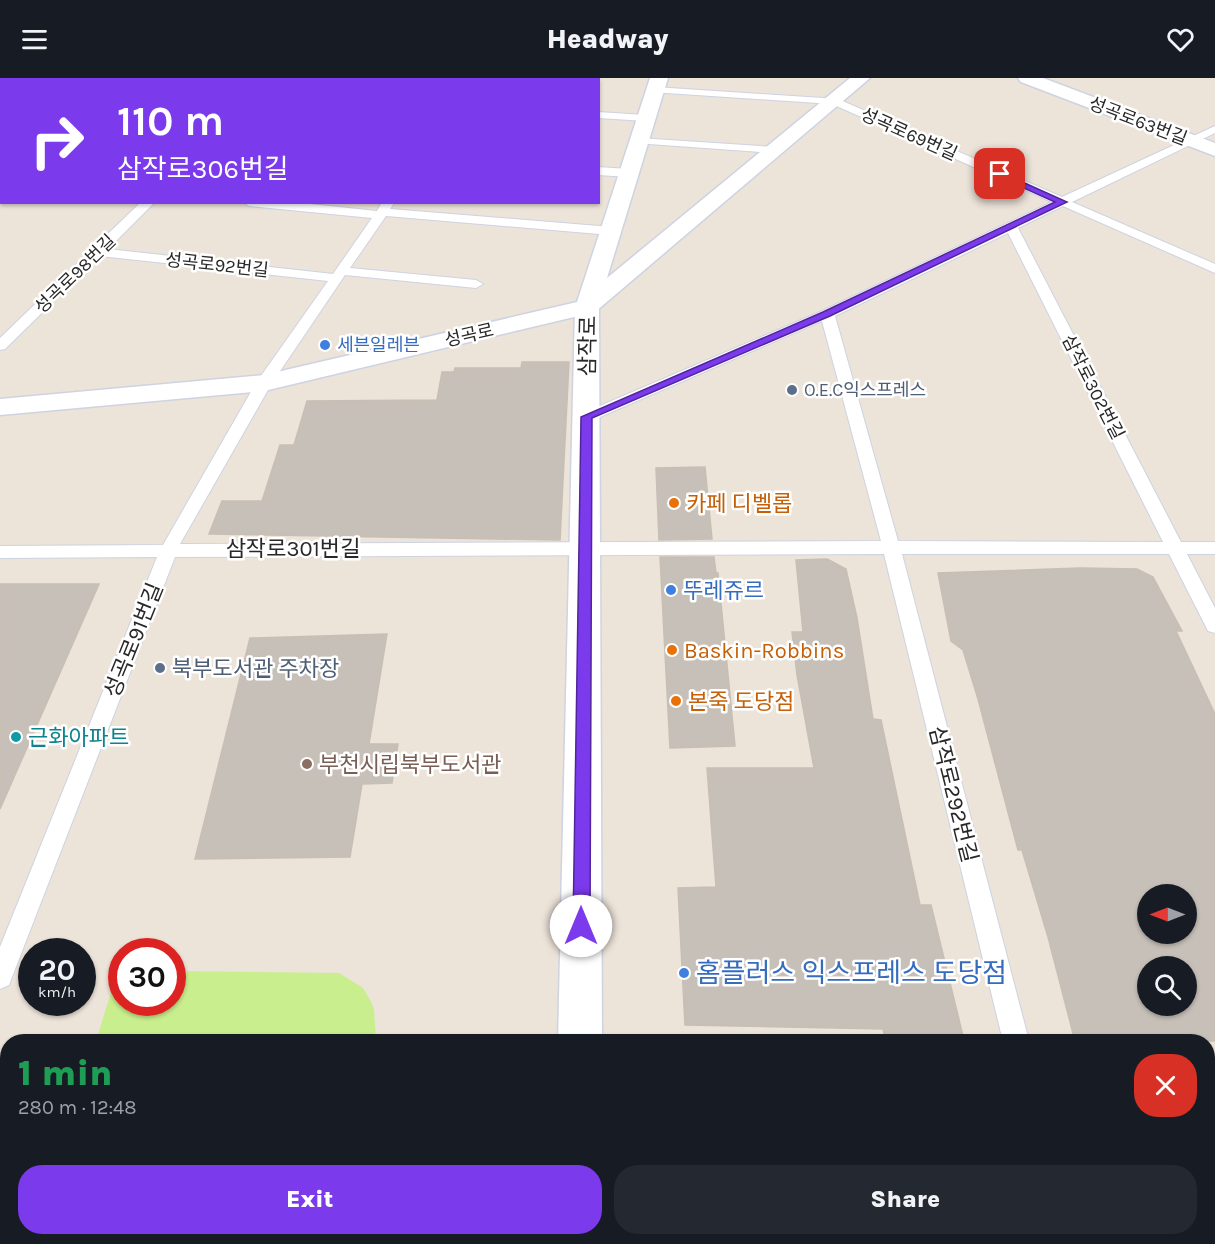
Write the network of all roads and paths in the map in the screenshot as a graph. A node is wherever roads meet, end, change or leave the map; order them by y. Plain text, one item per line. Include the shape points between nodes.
1 (861, 78) edge
2 (1027, 78) edge
3 (657, 84) edge
4 (834, 101) junction
5 (600, 115) edge
6 (646, 118) junction
7 (1215, 129) edge
8 (639, 141) junction
9 (1191, 141) junction
10 (775, 150) junction
11 (1215, 150) edge
12 (600, 171) edge
13 (629, 173) junction
14 (1062, 202) junction
15 (147, 204) edge
16 (283, 204) edge
17 (384, 210) edge
18 (1011, 226) junction
19 (611, 231) junction
20 (98, 252) junction
21 (1215, 269) edge
22 (339, 274) junction
23 (476, 284) dead end
24 (587, 307) junction
25 (827, 314) junction
26 (0, 346) edge
27 (264, 383) junction
28 (0, 407) edge
29 (587, 417) junction
30 (585, 547) junction
31 (891, 547) junction
32 (1175, 548) junction
33 (1215, 548) edge
34 (169, 549) junction
35 (0, 552) edge
36 (1215, 626) edge
37 (0, 977) edge
38 (580, 1034) edge
39 (1014, 1034) edge

1 - 4 street, 성곡로
2 - 9 street, 성곡로63번길
3 - 4 lane
3 - 6 street, 삼작로
4 - 10 street, 성곡로
4 - 14 lane, 성곡로69번길
5 - 6 lane
6 - 8 street, 삼작로
7 - 9 lane
8 - 10 lane
8 - 13 street, 삼작로
9 - 11 street, 성곡로63번길
9 - 14 lane
10 - 24 street, 성곡로
12 - 13 lane
13 - 19 street, 삼작로
14 - 18 lane
14 - 21 lane, 성곡로69번길
15 - 20 lane, 성곡로98번길
16 - 17 lane
17 - 19 lane
17 - 22 lane
18 - 25 lane
18 - 32 lane, 삼작로302번길
19 - 24 street, 삼작로
20 - 22 lane, 성곡로92번길
20 - 26 lane, 성곡로98번길
22 - 23 lane, 성곡로92번길
22 - 27 lane
24 - 27 street, 성곡로
24 - 29 street, 삼작로
25 - 29 lane
25 - 31 lane
27 - 28 street, 성곡로
27 - 34 lane, 성곡로91번길
29 - 30 street, 삼작로
30 - 31 lane
30 - 34 lane, 삼작로301번길
30 - 38 street, 삼작로
31 - 32 lane
31 - 39 lane, 삼작로292번길
32 - 33 lane
32 - 36 lane
34 - 35 lane, 삼작로301번길
34 - 37 lane, 성곡로91번길

